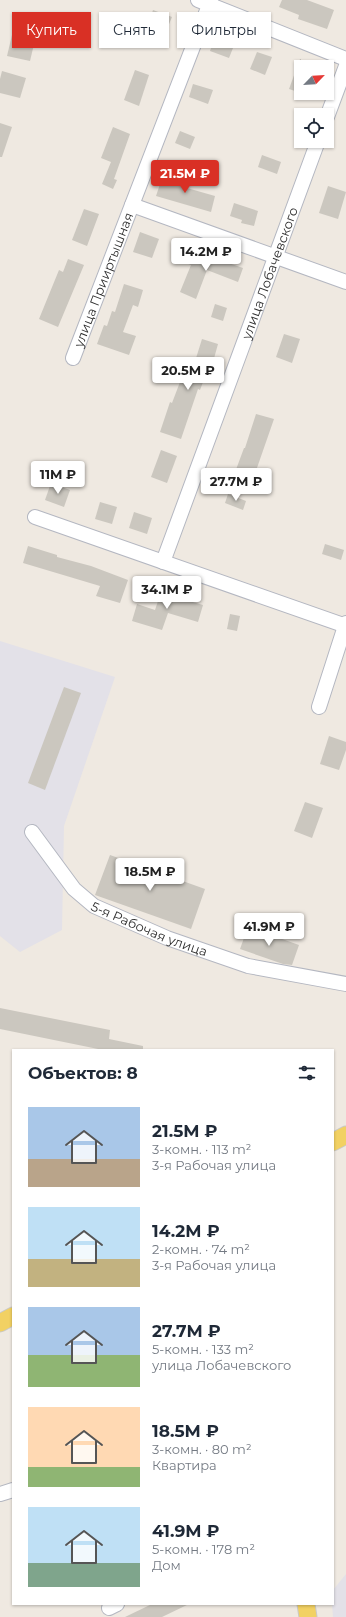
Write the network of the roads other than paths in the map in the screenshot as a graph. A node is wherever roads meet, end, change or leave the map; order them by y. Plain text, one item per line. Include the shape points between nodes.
1 (206, 1) edge
2 (346, 59) edge
3 (346, 66) edge
4 (330, 108) edge
5 (315, 148) edge
6 (132, 205) junction
7 (276, 256) junction
8 (346, 282) edge
9 (73, 358) dead end
10 (35, 517) dead end
11 (163, 562) junction
12 (346, 625) edge
13 (319, 707) dead end
14 (32, 832) dead end
15 (346, 984) edge
16 (346, 1135) edge
17 (334, 1141) edge
18 (12, 1317) edge
19 (0, 1323) edge
20 (12, 1490) edge
21 (0, 1494) edge
22 (306, 1605) edge
23 (308, 1617) edge

1 - 2 street
1 - 6 street, улица Прииртышная
3 - 4 street
5 - 7 street, улица Лобачевского
6 - 7 street
6 - 9 street, улица Прииртышная
7 - 8 street
7 - 11 street, улица Лобачевского
10 - 11 street
11 - 12 street
12 - 13 street
14 - 15 street, 5-я Рабочая улица via 74,889 94,906 167,938 248,966
16 - 17 main road
18 - 19 main road
20 - 21 street
22 - 23 main road

